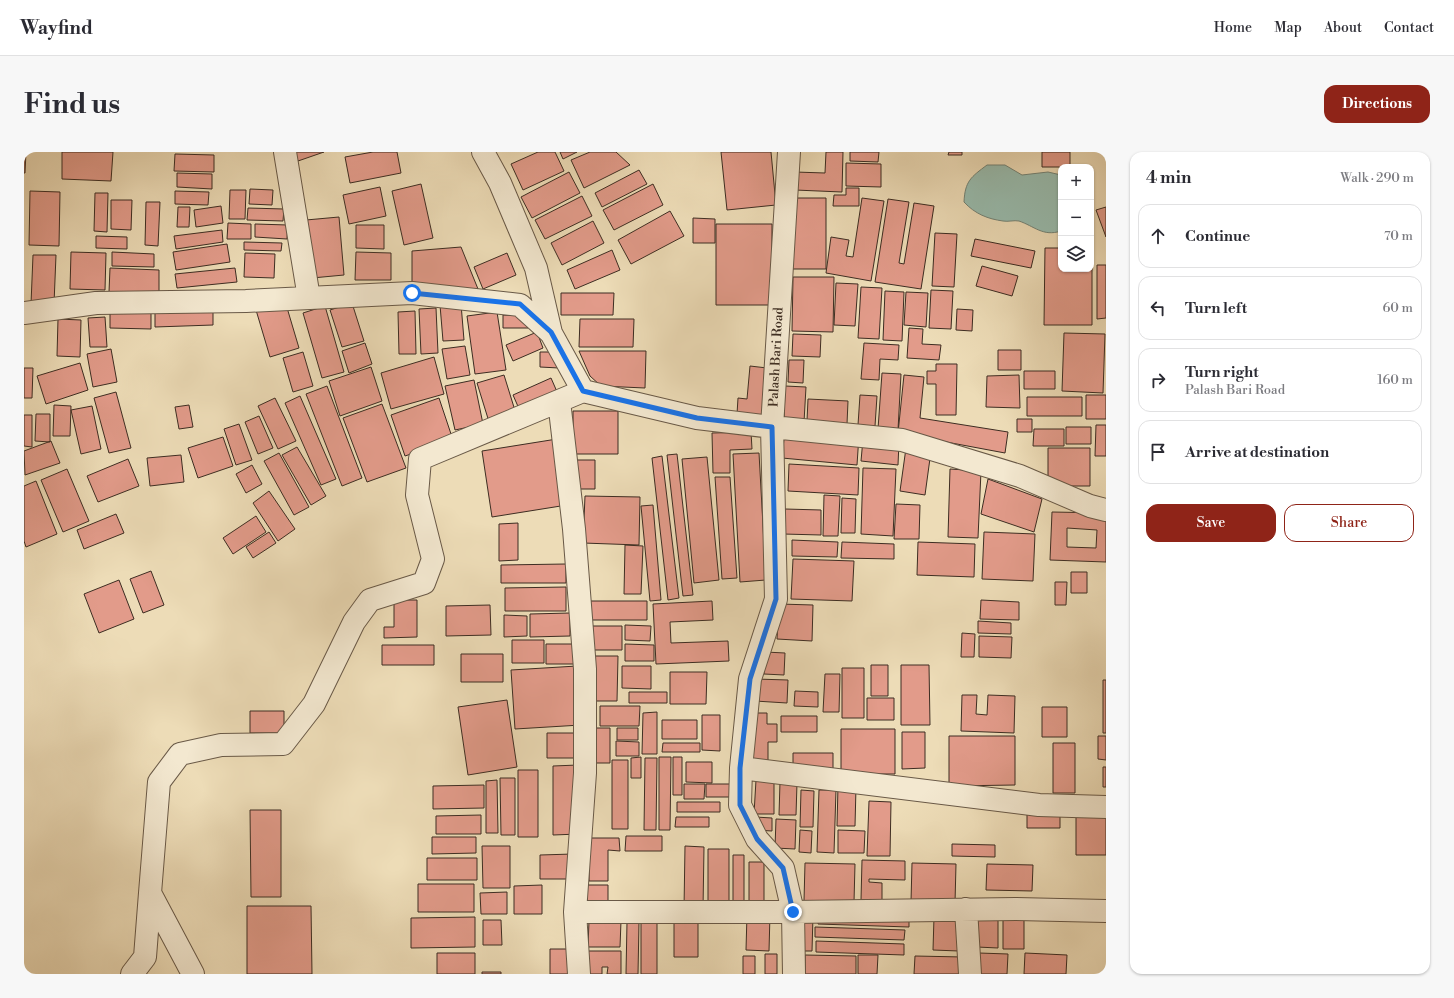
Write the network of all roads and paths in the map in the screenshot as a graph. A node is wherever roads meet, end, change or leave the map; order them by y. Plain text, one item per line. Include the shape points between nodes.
1 (285, 152) edge
2 (483, 152) edge
3 (789, 152) edge
4 (309, 298) junction
5 (24, 313) edge
6 (551, 332) junction
7 (583, 391) junction
8 (559, 401) junction
9 (772, 427) junction
10 (1106, 510) edge
11 (740, 768) junction
12 (1106, 807) edge
13 (150, 893) junction
14 (966, 909) junction
15 (1106, 911) edge
16 (575, 912) junction
17 (793, 912) junction
18 (132, 974) edge
19 (193, 974) edge
20 (579, 974) edge
21 (794, 974) edge
22 (970, 974) edge

1 - 4 street
2 - 6 street via 500,184 536,268
3 - 9 street, Palash Bari Road
4 - 5 street via 96,303
4 - 6 street via 412,293 520,304
6 - 7 street
7 - 8 street
7 - 9 street via 697,418
8 - 13 street via 420,459 417,495 433,559 424,583 370,600 354,622 314,704 282,744 221,746 180,754 159,782
8 - 16 street via 574,529 585,668 585,773
9 - 10 street via 902,440 1020,476 1090,506
9 - 11 street, Palash Bari Road via 776,599 750,679
11 - 12 street via 1039,805
11 - 17 street, Palash Bari Road via 740,805 757,839 783,868
13 - 18 street via 145,956
13 - 19 street
14 - 15 street
14 - 17 street
14 - 22 street
16 - 17 street
16 - 20 street
17 - 21 street, Palash Bari Road

